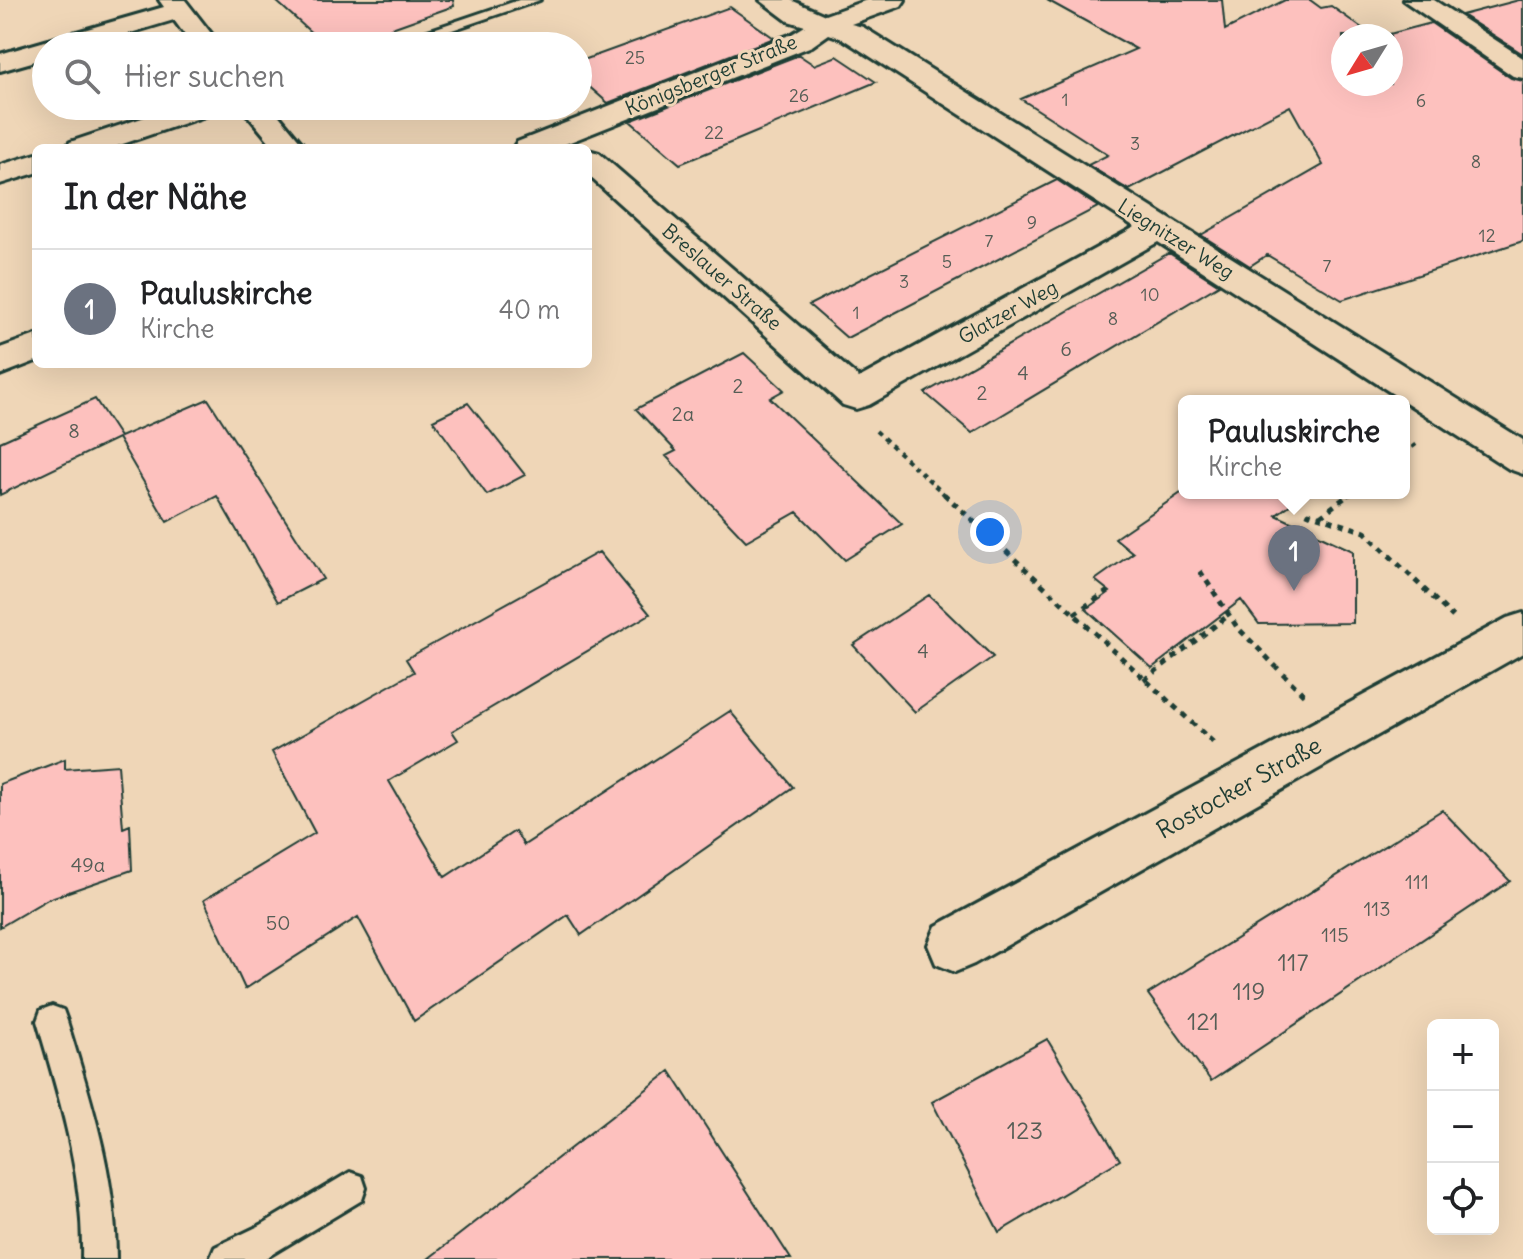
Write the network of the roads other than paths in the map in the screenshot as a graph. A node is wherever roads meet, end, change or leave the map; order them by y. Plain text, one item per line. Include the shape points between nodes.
1 (533, 0) edge
2 (773, 0) edge
3 (892, 0) edge
4 (1416, 0) edge
5 (176, 5) edge
6 (826, 24) junction
7 (98, 32) edge
8 (196, 32) edge
9 (434, 32) edge
10 (32, 53) edge
11 (0, 63) edge
12 (1523, 70) edge
13 (165, 120) edge
14 (267, 120) edge
15 (568, 142) edge
16 (93, 144) edge
17 (288, 144) edge
18 (592, 163) edge
19 (32, 164) edge
20 (0, 175) edge
21 (1159, 228) junction
22 (32, 349) edge
23 (0, 362) edge
24 (856, 396) joint
25 (1523, 459) edge
26 (1506, 641) edge
27 (955, 945) dead end
28 (52, 1021) dead end
29 (350, 1188) dead end
30 (99, 1259) edge
31 (227, 1259) edge

1 - 9 lane
2 - 6 street, Liegnitzer Weg
3 - 6 street, Königsberger Straße
4 - 12 street
5 - 7 street
5 - 8 street
6 - 15 street, Königsberger Straße via 802,40
6 - 21 street, Liegnitzer Weg via 853,33
10 - 11 street
13 - 16 street
14 - 17 street
18 - 24 street, Breslauer Straße
19 - 20 street
21 - 24 street, Glatzer Weg
21 - 25 street, Liegnitzer Weg
22 - 23 street
26 - 27 street, Rostocker Straße
28 - 30 lane via 92,1155 101,1225
29 - 31 lane

